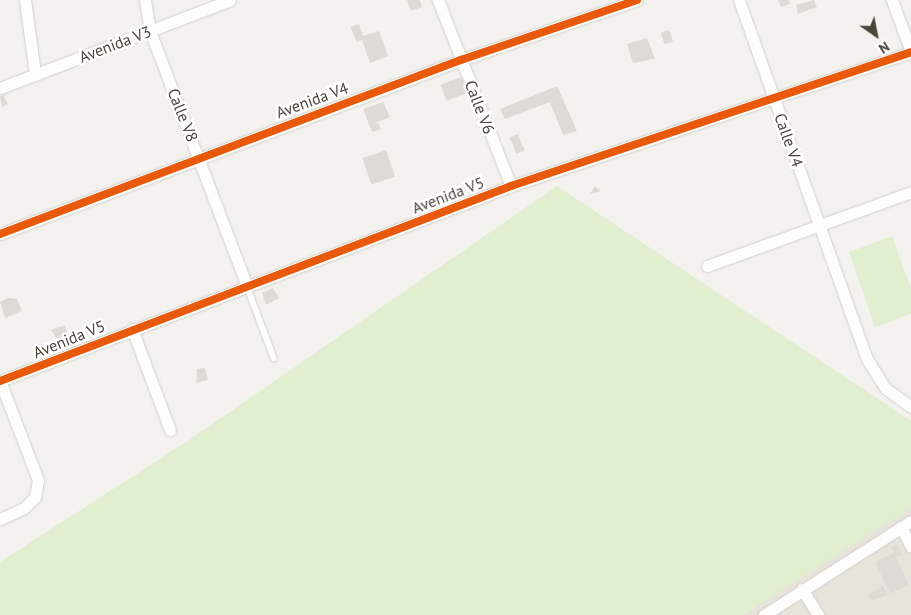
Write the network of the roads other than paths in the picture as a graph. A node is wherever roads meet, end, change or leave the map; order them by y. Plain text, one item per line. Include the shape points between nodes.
1 (24, 0) edge
2 (145, 0) edge
3 (230, 0) edge
4 (438, 0) edge
5 (637, 0) edge
6 (739, 0) edge
7 (892, 0) edge
8 (150, 31) junction
9 (911, 52) edge
10 (461, 60) junction
11 (35, 74) junction
12 (0, 88) edge
13 (775, 101) junction
14 (199, 157) junction
15 (510, 186) junction
16 (911, 192) edge
17 (820, 224) junction
18 (0, 234) edge
19 (707, 266) dead end
20 (247, 286) junction
21 (132, 329) junction
22 (274, 358) dead end
23 (0, 381) edge
24 (911, 407) edge
25 (170, 430) dead end
26 (0, 519) edge
27 (906, 524) edge
28 (911, 547) edge
29 (802, 589) junction
30 (764, 615) edge
31 (818, 615) edge

1 - 11 street
2 - 8 street, Calle V8
3 - 8 street, Avenida V3
4 - 10 street, Calle V6
5 - 10 street, Avenida V4
6 - 13 street, Calle V4
7 - 9 street
8 - 11 street, Avenida V3
8 - 14 street, Calle V8
9 - 13 street, Avenida V5
10 - 14 street, Avenida V4
10 - 15 street, Calle V6
11 - 12 street, Avenida V3
13 - 15 street, Avenida V5
13 - 17 street, Calle V4
14 - 18 street, Avenida V4
14 - 20 street, Calle V8
15 - 20 street, Avenida V5
16 - 17 street
17 - 19 street
17 - 24 street, Calle V4 via 873,374
20 - 21 street, Avenida V5
20 - 22 lane
21 - 23 street, Avenida V5
21 - 25 street
23 - 26 street via 38,480 34,497 24,508
27 - 28 street
27 - 29 street
29 - 30 street
29 - 31 street

